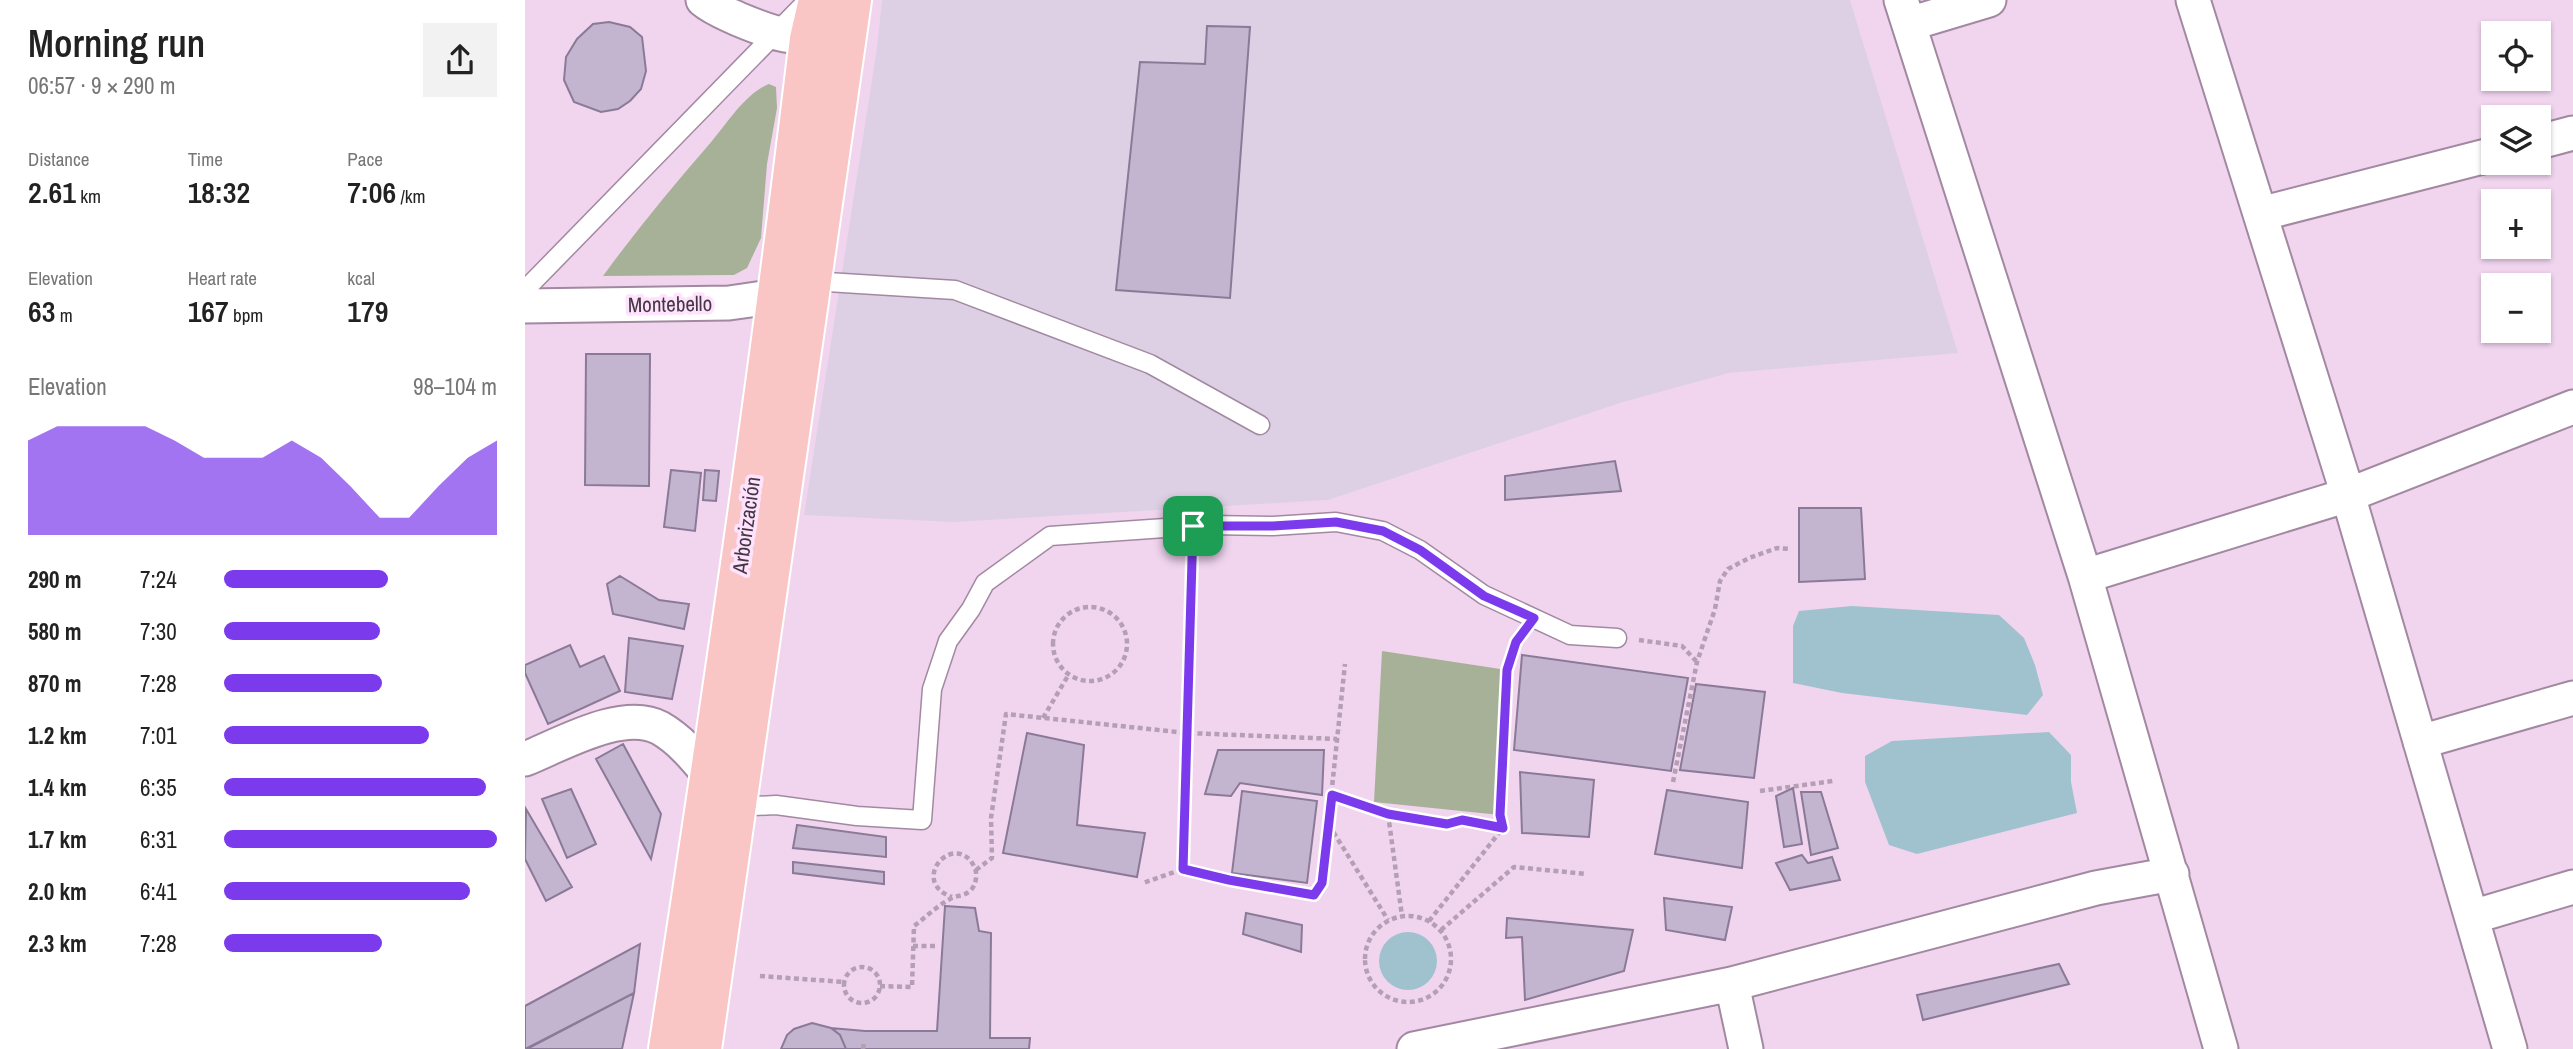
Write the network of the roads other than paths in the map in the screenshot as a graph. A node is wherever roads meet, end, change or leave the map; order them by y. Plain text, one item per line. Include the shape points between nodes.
1 (703, 0) edge
2 (809, 0) edge
3 (818, 0) edge
4 (1989, 0) edge
5 (2193, 0) edge
6 (1905, 12) edge
7 (820, 27) edge
8 (2573, 133) edge
9 (2551, 139) edge
10 (2481, 156) edge
11 (2260, 214) junction
12 (795, 288) junction
13 (525, 290) edge
14 (525, 306) edge
15 (2573, 407) edge
16 (1260, 425) dead end
17 (2347, 495) junction
18 (2085, 576) junction
19 (1617, 638) road end
20 (2573, 698) edge
21 (2420, 742) junction
22 (528, 749) edge
23 (711, 777) junction
24 (736, 807) junction
25 (2172, 874) junction
26 (2573, 887) edge
27 (2472, 917) junction
28 (1732, 984) junction
29 (2213, 1048) edge
30 (669, 1049) edge
31 (702, 1049) edge
32 (1414, 1049) edge
33 (1746, 1049) edge
34 (2510, 1049) edge

1 - 7 street via 712,8
2 - 7 lane
3 - 7 main road, Arborización
4 - 6 street
5 - 11 street
6 - 18 street
7 - 12 main road, Arborización
7 - 13 lane
8 - 9 street
10 - 11 street
11 - 17 street
12 - 14 street, Montebello via 729,303
12 - 16 lane via 955,290 1150,364
12 - 23 main road, Arborización
12 - 24 main road, Arborización
15 - 17 street
17 - 18 street
17 - 21 street
18 - 25 street
19 - 24 lane via 1570,635 1484,596 1420,550 1383,531 1336,522 1050,536 985,583 949,641 932,689 922,820 776,805
20 - 21 street
21 - 27 street
22 - 23 street via 623,722 642,722 675,739
23 - 30 main road, Arborización
24 - 31 main road, Arborización
25 - 28 street via 2096,888
25 - 29 street
26 - 27 street
27 - 34 street
28 - 32 street
28 - 33 street

